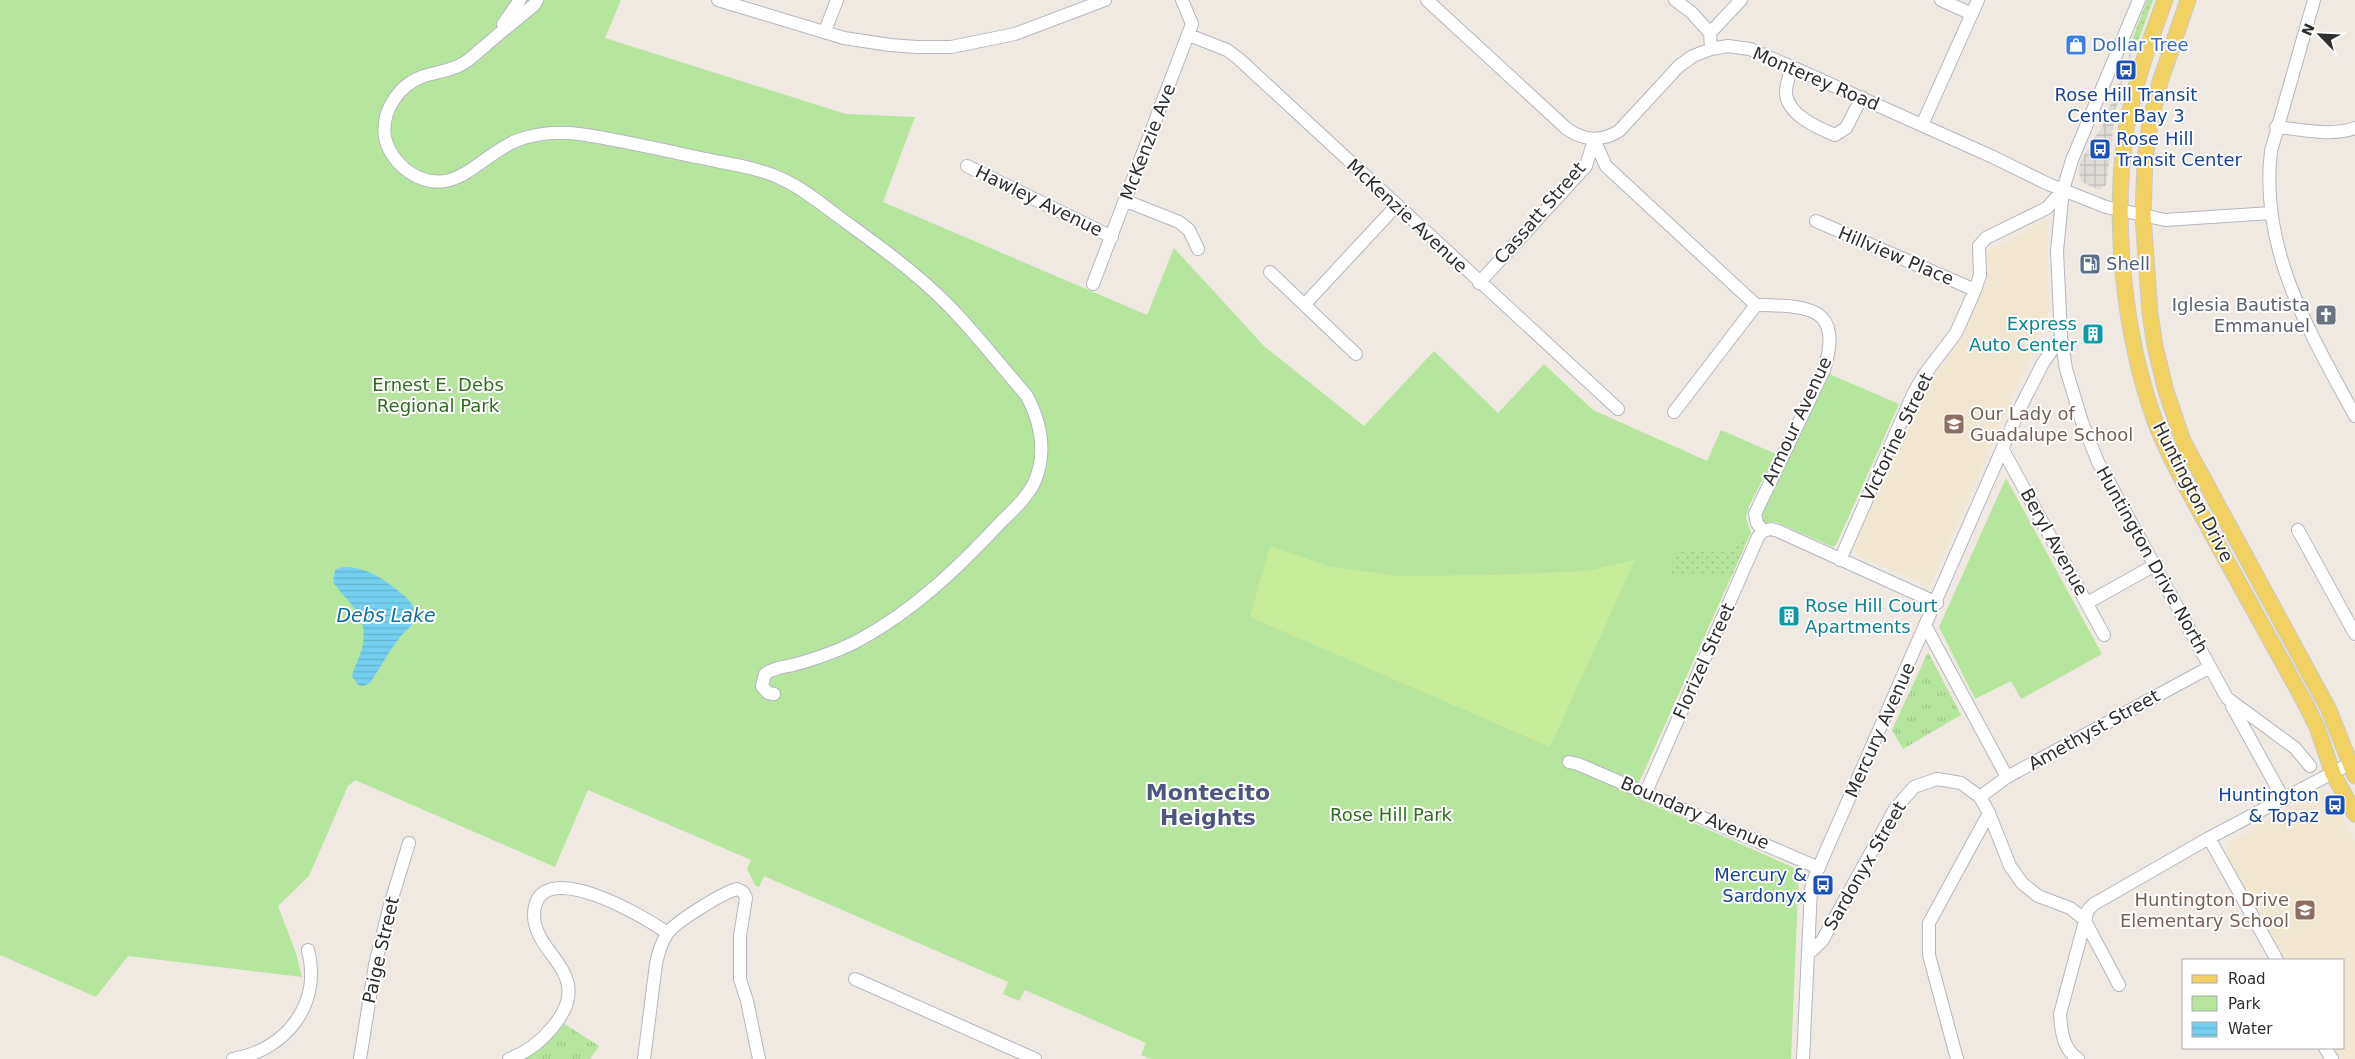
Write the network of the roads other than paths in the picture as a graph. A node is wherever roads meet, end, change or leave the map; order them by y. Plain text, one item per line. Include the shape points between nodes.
1 (520, 0) edge
2 (718, 0) edge
3 (836, 0) edge
4 (1104, 0) edge
5 (1182, 0) edge
6 (1427, 0) edge
7 (1675, 0) edge
8 (1741, 0) edge
9 (1941, 0) edge
10 (1978, 0) edge
11 (2139, 0) edge
12 (2164, 0) edge
13 (2188, 0) edge
14 (2314, 0) edge
15 (532, 2) edge
16 (1972, 14) junction
17 (825, 31) junction
18 (1710, 33) junction
19 (1189, 35) junction
20 (1711, 49) junction
21 (462, 64) junction
22 (1792, 67) junction
23 (1862, 97) junction
24 (1922, 125) junction
25 (2276, 127) junction
26 (2355, 128) edge
27 (1594, 140) junction
28 (966, 166) dead end
29 (2063, 190) junction
30 (1126, 201) junction
31 (1397, 205) junction
32 (2120, 211) junction
33 (2271, 213) junction
34 (2142, 216) junction
35 (1816, 222) dead end
36 (1112, 237) junction
37 (1198, 249) dead end
38 (1270, 272) dead end
39 (1479, 282) junction
40 (1094, 284) dead end
41 (1975, 290) junction
42 (1305, 304) junction
43 (1756, 305) junction
44 (2061, 337) junction
45 (1356, 354) dead end
46 (1618, 410) dead end
47 (1674, 412) dead end
48 (2355, 416) edge
49 (2003, 450) junction
50 (2298, 530) dead end
51 (1763, 531) junction
52 (1840, 560) junction
53 (2155, 565) junction
54 (2086, 602) junction
55 (1937, 603) junction
56 (1926, 626) junction
57 (2355, 634) edge
58 (2104, 635) dead end
59 (2210, 667) junction
60 (774, 694) dead end
61 (2227, 698) junction
62 (1570, 762) dead end
63 (2310, 766) dead end
64 (2353, 766) edge
65 (2333, 774) junction
66 (2007, 777) junction
67 (1646, 792) junction
68 (1980, 797) junction
69 (2284, 800) junction
70 (1989, 813) junction
71 (2355, 814) edge
72 (2209, 838) junction
73 (409, 843) dead end
74 (1819, 868) junction
75 (2084, 919) junction
76 (667, 933) junction
77 (308, 950) dead end
78 (1808, 954) junction
79 (2276, 959) edge
80 (855, 979) dead end
81 (2119, 985) dead end
82 (233, 1059) edge
83 (360, 1059) edge
84 (510, 1059) edge
85 (644, 1059) edge
86 (759, 1059) edge
87 (1034, 1059) edge
88 (1803, 1059) edge
89 (1957, 1059) edge
90 (2078, 1059) edge

1 - 21 street via 500,28
2 - 17 street
3 - 17 street
4 - 17 street via 1015,34 951,47 890,46 844,38
5 - 19 street, McKenzie Ave via 1192,24
6 - 27 street via 1567,130
7 - 18 street
8 - 18 street
9 - 16 street
10 - 16 street
11 - 29 street, Huntington Drive North via 2078,142
12 - 32 main road, Huntington Drive via 2133,95 2122,169
13 - 34 main road, Huntington Drive via 2150,123
14 - 25 street
15 - 21 street
16 - 24 street
18 - 20 street
19 - 30 street, McKenzie Ave
19 - 31 street, McKenzie Avenue via 1228,50
20 - 22 street, Monterey Road via 1728,46 1750,49
20 - 27 street, Monterey Road via 1679,66 1619,131 1607,138
21 - 60 street via 411,81 390,105 385,135 390,151 400,165 416,176 432,181 449,181 466,174 498,149 517,140 560,132 764,171 808,194 925,284 947,304 1027,396 1035,412 1041,452 1037,473 1026,496 953,572 891,621 851,644 770,670 765,674 762,686
22 - 23 street, Monterey Road
22 - 23 street via 1786,93 1792,109 1825,131 1836,135 1846,128
23 - 24 street, Monterey Road
24 - 29 street, Monterey Road
25 - 26 street via 2319,133
25 - 33 street via 2268,174
27 - 39 street, Cassatt Street via 1586,166
27 - 43 street via 1606,166
28 - 36 street, Hawley Avenue
29 - 32 street, Monterey Road
29 - 41 street, Victorine Street via 2047,208 1986,238 1979,246 1980,275
29 - 44 street, Huntington Drive North via 2057,254
30 - 36 street, McKenzie Ave
30 - 37 street via 1179,222 1189,230
31 - 39 street, McKenzie Avenue
31 - 42 street
32 - 34 street, Monterey Road
32 - 65 main road, Huntington Drive via 2129,324 2155,420 2187,488 2304,701
33 - 34 street, Monterey Road via 2165,220
33 - 48 street via 2282,265 2296,304
34 - 64 main road, Huntington Drive via 2155,346 2183,441 2329,710
35 - 41 street, Hillview Place
36 - 40 street, McKenzie Ave
38 - 42 street
39 - 46 street, McKenzie Avenue
41 - 52 street, Victorine Street via 1956,333 1914,392
42 - 45 street
43 - 47 street
43 - 51 street, Armour Avenue via 1812,309 1825,321 1831,338 1824,370 1755,514
44 - 49 street, Mercury Avenue via 2043,363
44 - 53 street, Huntington Drive North via 2066,369 2091,446
49 - 54 street, Beryl Avenue
49 - 55 street, Mercury Avenue
50 - 57 street
51 - 52 street via 1778,531
51 - 67 street, Florizel Street
52 - 55 street
53 - 54 street
53 - 59 street, Huntington Drive North
54 - 58 street, Beryl Avenue
55 - 56 street, Mercury Avenue
56 - 66 street
56 - 74 street, Mercury Avenue
59 - 61 street, Huntington Drive North
59 - 66 street, Amethyst Street
61 - 63 street, Huntington Drive North via 2295,748
61 - 69 street
62 - 67 street, Boundary Avenue
64 - 65 street
65 - 69 street
65 - 71 main road, Huntington Drive
66 - 68 street, Amethyst Street
67 - 74 street, Boundary Avenue
68 - 70 street
68 - 78 street, Sardonyx Street via 1961,783 1937,779 1914,787 1894,809 1822,941
69 - 72 street
70 - 75 street via 2010,866 2022,883 2038,896 2070,908
70 - 89 street via 1929,923 1930,955
72 - 75 street via 2094,904
72 - 79 street
73 - 83 street, Paige Street via 374,971
74 - 78 street, Mercury Avenue via 1811,889
75 - 81 street
75 - 90 street via 2060,1014 2066,1046
76 - 84 street via 607,900 566,886 544,893 534,915 542,936 565,974 568,994 558,1020 547,1034
76 - 85 street via 656,964
76 - 86 street via 716,899 737,889 743,892 746,898 740,936 740,979
77 - 82 street via 312,977 300,1015 281,1038 269,1046
78 - 88 street, Mercury Avenue
80 - 87 street

